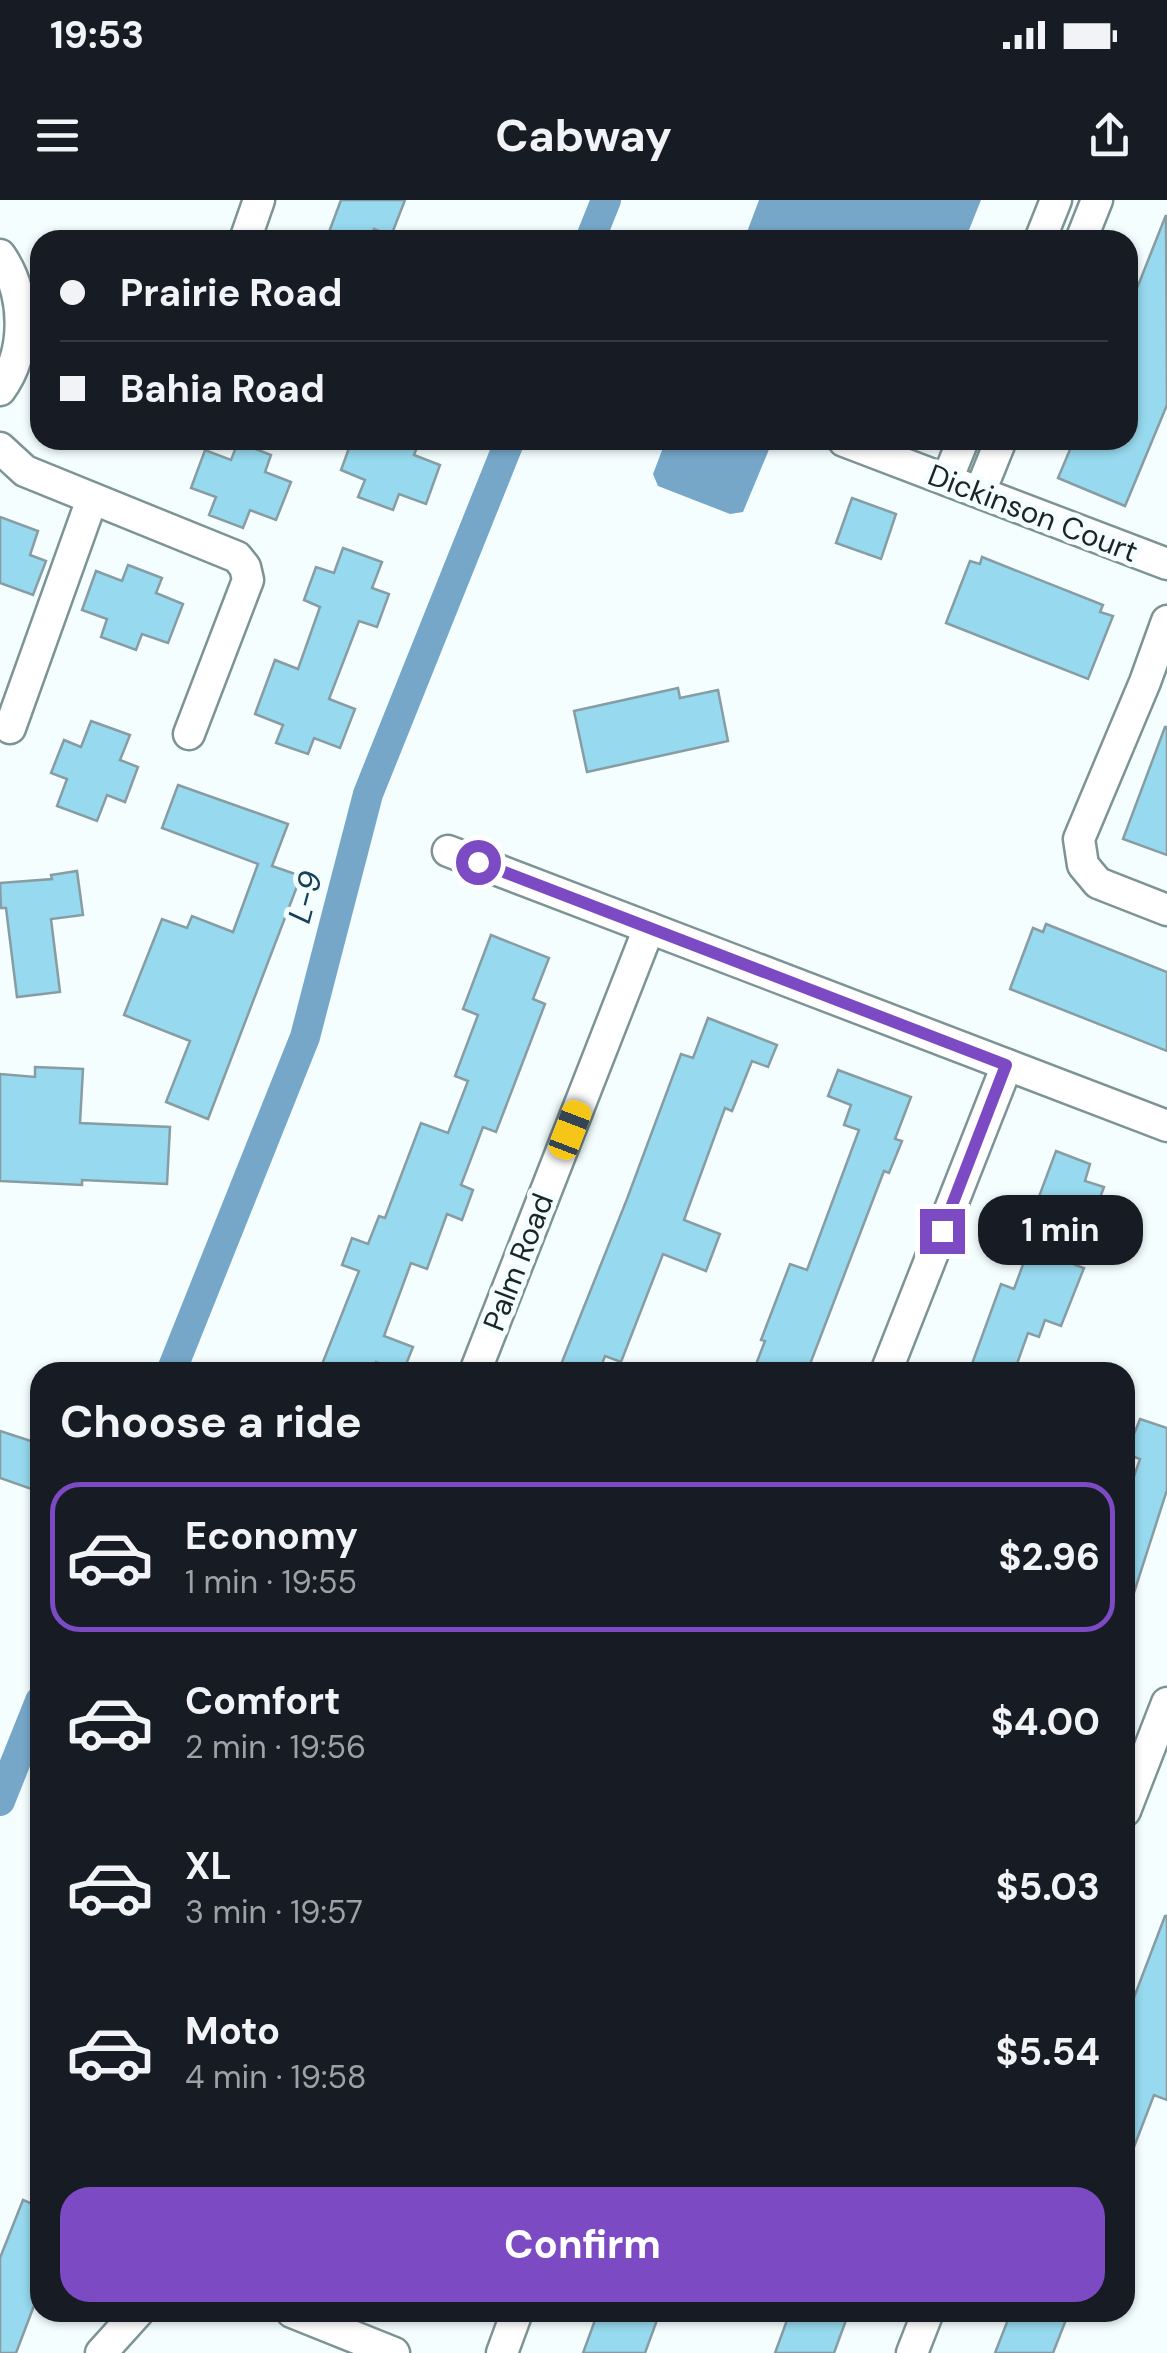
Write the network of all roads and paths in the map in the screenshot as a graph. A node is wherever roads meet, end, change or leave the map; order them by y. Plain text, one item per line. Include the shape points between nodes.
1 (260, 200) edge
2 (1056, 200) edge
3 (1097, 200) edge
4 (248, 230) edge
5 (1044, 230) edge
6 (1085, 230) edge
7 (0, 255) edge
8 (30, 320) edge
9 (0, 390) edge
10 (0, 448) edge
11 (868, 450) edge
12 (959, 450) edge
13 (997, 450) edge
14 (948, 480) junction
15 (980, 492) junction
16 (92, 499) junction
17 (1167, 564) edge
18 (1167, 621) edge
19 (10, 728) dead end
20 (189, 734) dead end
21 (448, 851) dead end
22 (1167, 910) edge
23 (649, 928) junction
24 (1006, 1065) junction
25 (1167, 1126) edge
26 (479, 1362) edge
27 (890, 1362) edge
28 (1167, 1704) edge
29 (1135, 1785) edge
30 (129, 2322) edge
31 (317, 2322) edge
32 (514, 2322) edge
33 (924, 2322) edge
34 (101, 2353) edge
35 (394, 2353) edge
36 (502, 2353) edge
37 (912, 2353) edge

1 - 4 street
2 - 5 street
3 - 6 street
7 - 8 street
8 - 9 street
10 - 16 street via 25,470
11 - 14 street, Dickinson Court
12 - 14 street
13 - 15 street
14 - 15 street, Dickinson Court
15 - 17 street, Dickinson Court
16 - 19 street
16 - 20 street via 237,557 245,567 248,580
18 - 22 street via 1079,840 1083,864 1098,883
21 - 23 street
23 - 24 street
23 - 26 street, Palm Road
24 - 25 street
24 - 27 street
28 - 29 street
30 - 34 street
31 - 35 street
32 - 36 street
33 - 37 street

